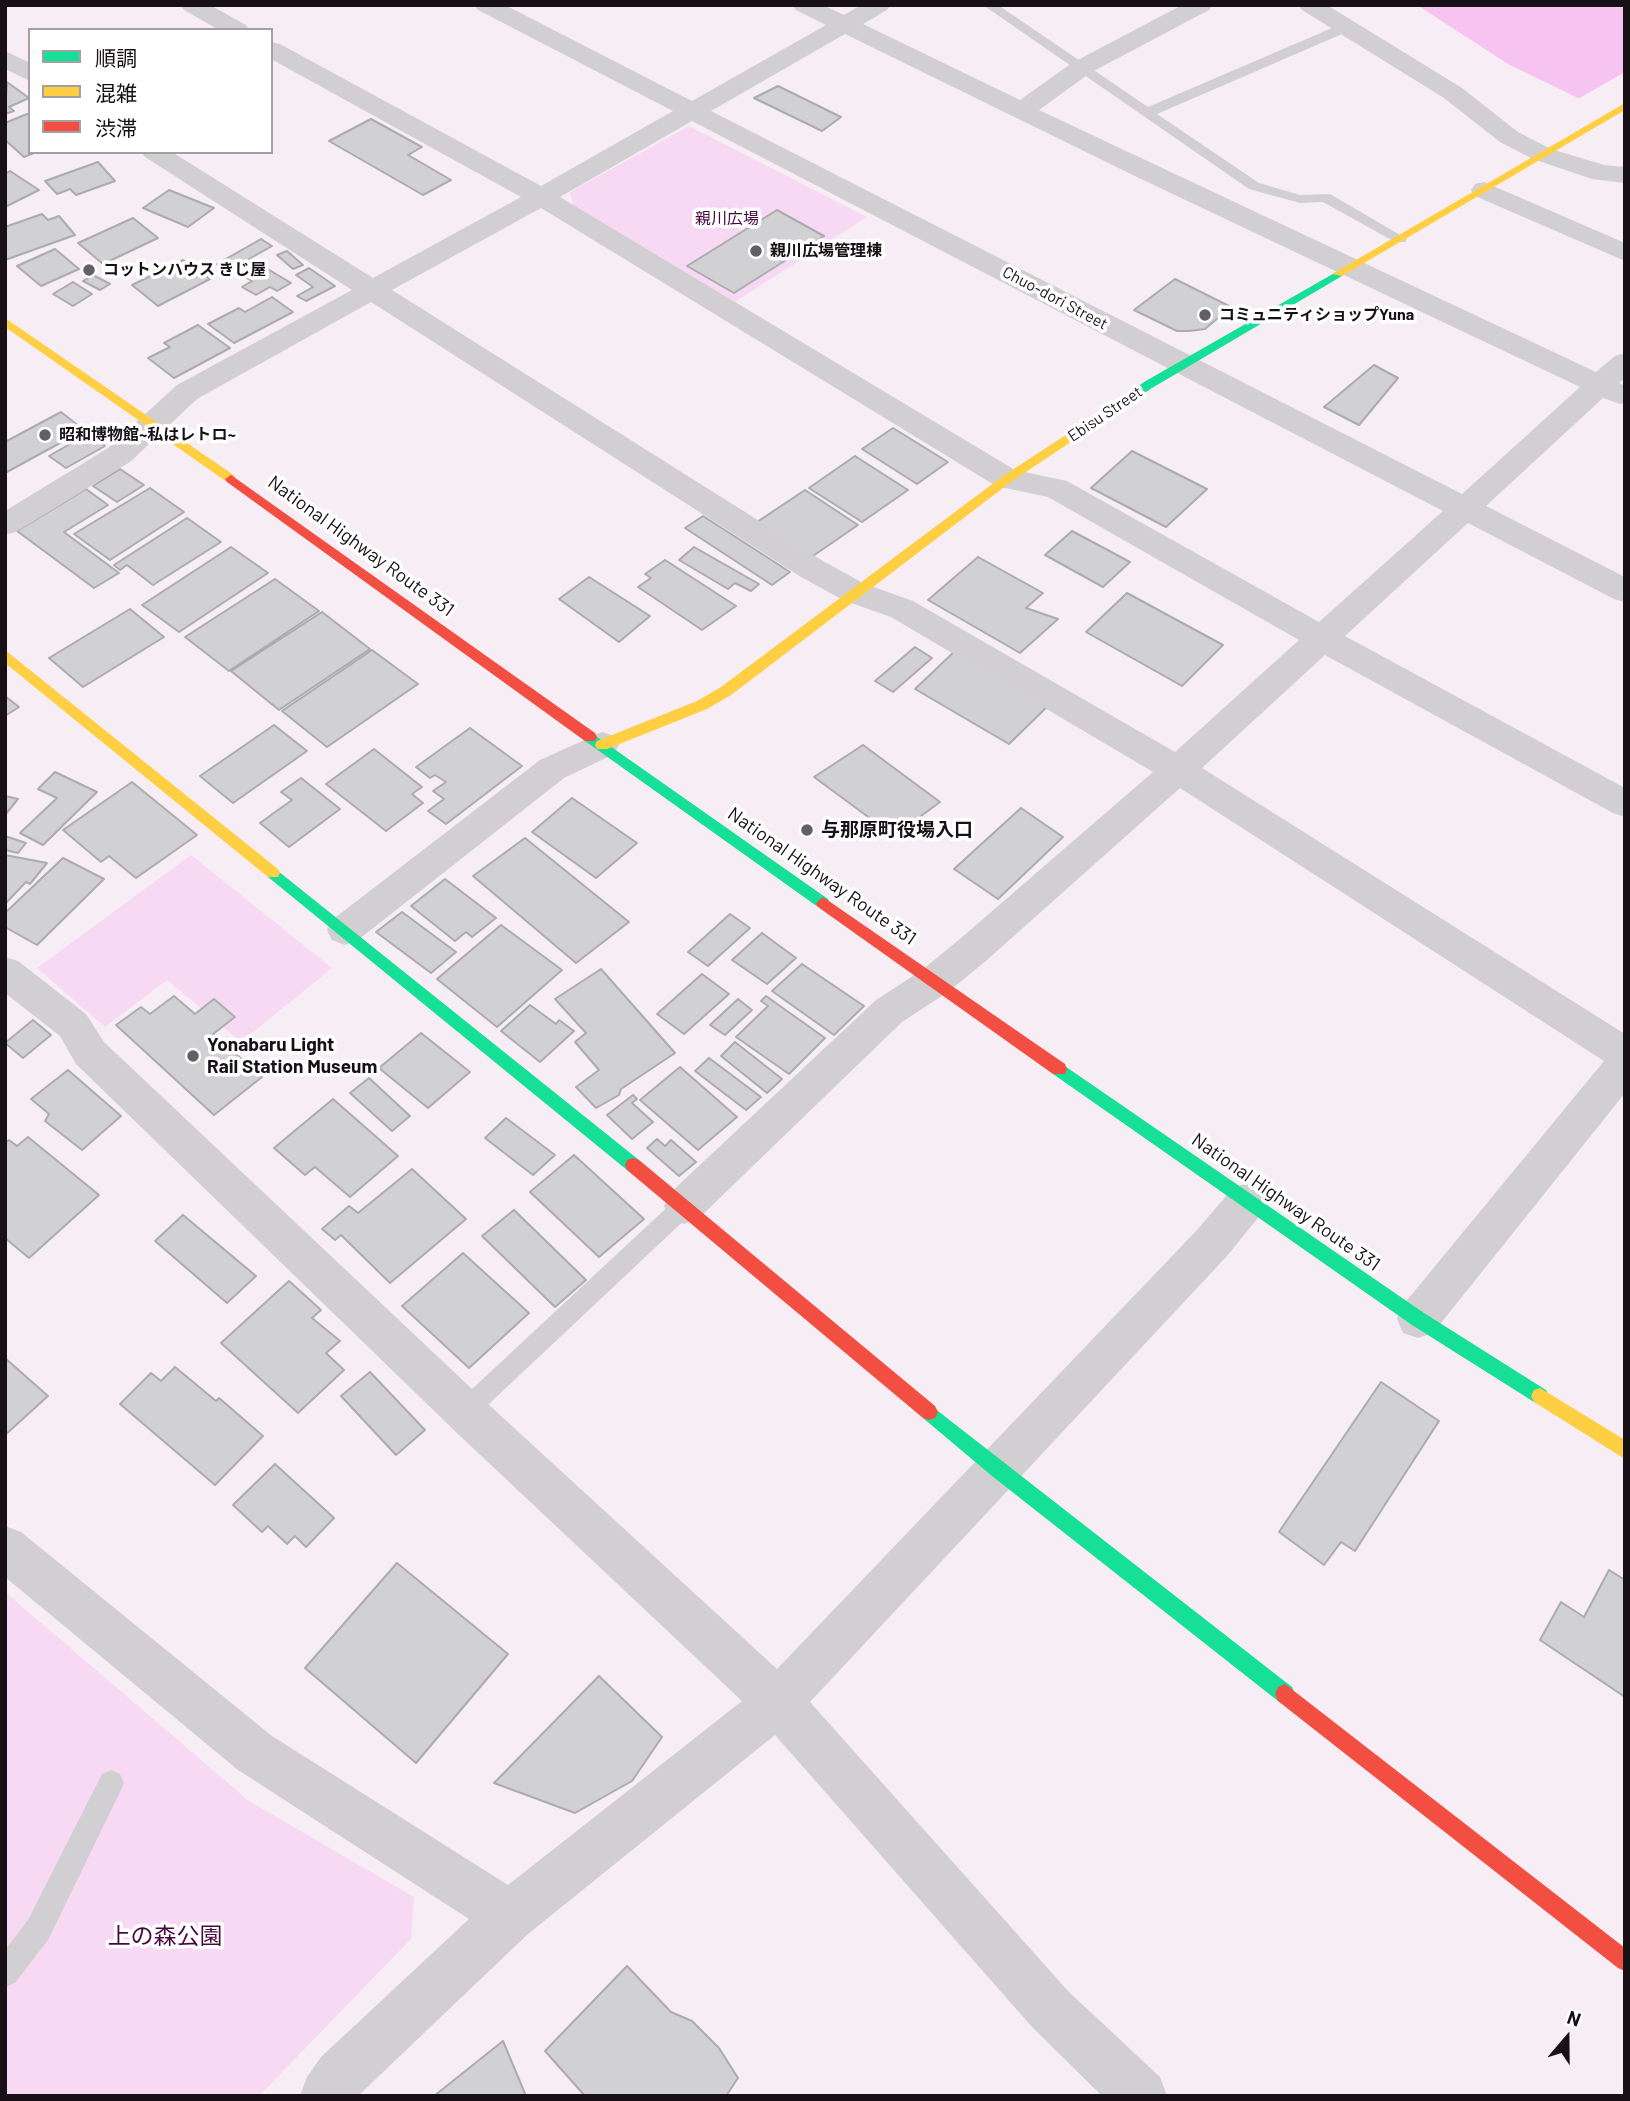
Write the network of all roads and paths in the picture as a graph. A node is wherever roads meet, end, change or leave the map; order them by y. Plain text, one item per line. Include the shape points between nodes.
1 (192, 5) edge
2 (486, 5) edge
3 (804, 5) edge
4 (878, 5) edge
5 (989, 5) edge
6 (1201, 5) edge
7 (1310, 5) edge
8 (843, 24) junction
9 (233, 28) edge
10 (1344, 29) junction
11 (273, 50) edge
12 (5, 58) edge
13 (1081, 68) junction
14 (28, 73) edge
15 (1625, 106) edge
16 (1021, 111) junction
17 (691, 113) junction
18 (1147, 113) junction
19 (157, 154) edge
20 (1542, 155) junction
21 (1625, 175) edge
22 (1484, 190) junction
23 (541, 197) junction
24 (1400, 239) junction
25 (1625, 253) edge
26 (1349, 267) junction
27 (371, 289) junction
28 (5, 321) edge
29 (1625, 362) edge
30 (1181, 364) junction
31 (1612, 392) edge
32 (152, 422) junction
33 (1007, 479) junction
34 (1463, 508) junction
35 (5, 525) edge
36 (1625, 591) edge
37 (854, 592) junction
38 (1323, 639) junction
39 (5, 655) edge
40 (602, 745) junction
41 (1178, 770) junction
42 (1625, 804) edge
43 (345, 930) junction
44 (5, 972) edge
45 (935, 981) junction
46 (1625, 1054) edge
47 (1625, 1064) edge
48 (1247, 1201) junction
49 (684, 1206) junction
50 (1418, 1319) junction
51 (465, 1411) junction
52 (1625, 1450) edge
53 (998, 1470) junction
54 (5, 1548) edge
55 (778, 1702) junction
56 (111, 1783) dead end
57 (510, 1916) junction
58 (1625, 1961) edge
59 (5, 1973) edge
60 (326, 2096) edge
61 (1141, 2096) edge

1 - 9 street
2 - 17 street, Chuo-dori Street
3 - 8 street
4 - 8 street
5 - 13 lane
6 - 13 street
7 - 10 street
8 - 16 street
8 - 17 street
10 - 18 lane
10 - 20 street via 1453,93 1509,137
11 - 23 street
12 - 14 street
13 - 16 street
13 - 18 lane
15 - 20 main road, Ebisu Street
16 - 26 street
17 - 23 street
17 - 30 street, Chuo-dori Street
18 - 24 lane via 1254,186 1300,199 1325,197
19 - 27 street
20 - 21 street via 1601,173
20 - 22 main road, Ebisu Street
22 - 24 main road, Ebisu Street
22 - 25 street
23 - 27 street
23 - 33 street
24 - 26 main road, Ebisu Street
26 - 30 main road, Ebisu Street
26 - 31 street
27 - 32 street via 187,392
27 - 37 street
28 - 32 main road, National Highway Route 331
29 - 31 street
30 - 33 main road, Ebisu Street
30 - 34 street, Chuo-dori Street
31 - 34 street
32 - 35 street via 119,455
32 - 40 main road, National Highway Route 331
33 - 37 main road, Ebisu Street
33 - 38 street via 1056,488
34 - 36 street, Chuo-dori Street
34 - 38 street
37 - 40 main road, Ebisu Street via 726,691
37 - 41 street via 902,609
38 - 41 street
38 - 42 street
39 - 43 main road
40 - 43 street via 552,769
40 - 45 main road, National Highway Route 331
41 - 45 street
41 - 46 street
43 - 49 main road
44 - 51 street via 73,1025 90,1053
45 - 48 main road, National Highway Route 331
45 - 49 street via 888,1012
47 - 50 street
48 - 50 main road, National Highway Route 331
48 - 53 street
49 - 51 lane
49 - 53 main road
50 - 52 main road, National Highway Route 331
51 - 55 street
53 - 55 street
53 - 58 main road
54 - 57 street via 255,1753
55 - 57 street
55 - 61 street via 1051,2009
56 - 59 lane via 38,1930
57 - 60 street via 340,2076

